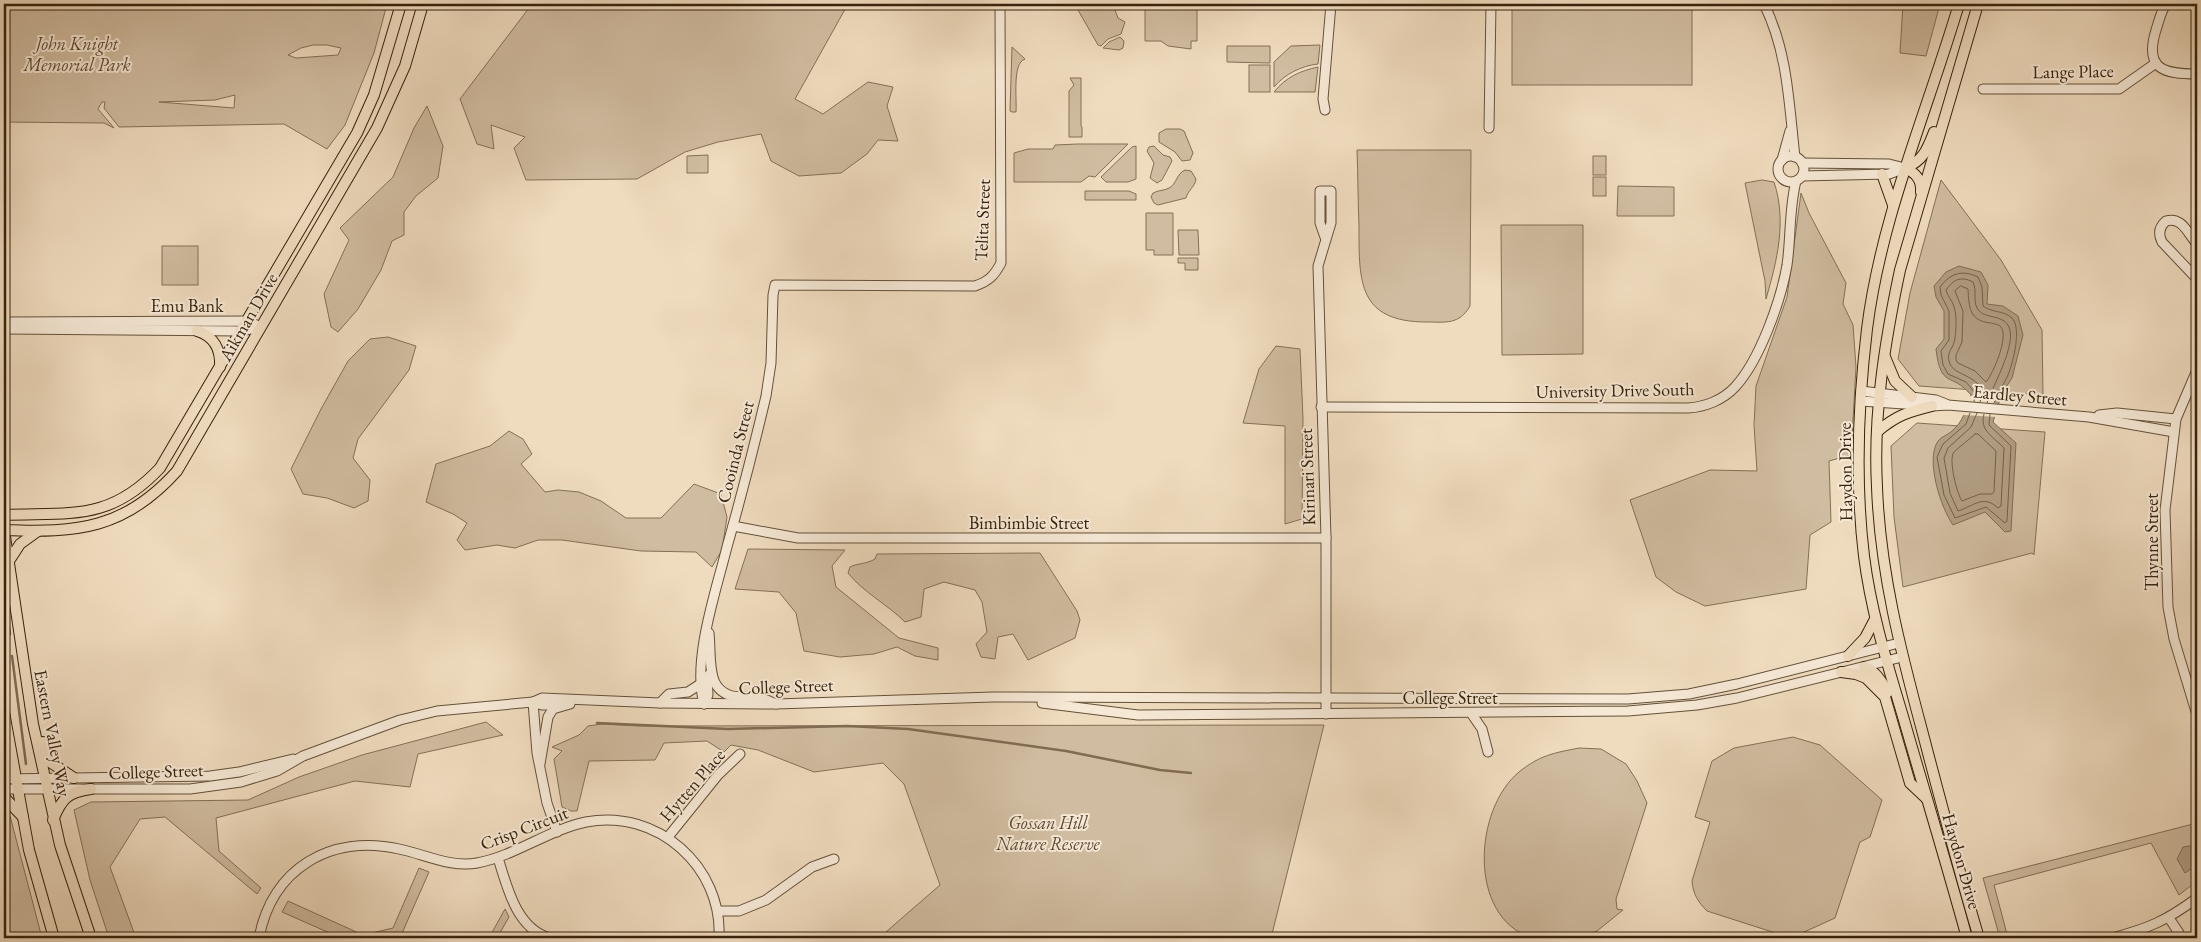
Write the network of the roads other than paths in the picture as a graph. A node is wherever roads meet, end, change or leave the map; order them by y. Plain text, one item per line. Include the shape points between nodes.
1 (401, 4) edge
2 (423, 4) edge
3 (1000, 4) edge
4 (1331, 4) edge
5 (1491, 4) edge
6 (1764, 4) edge
7 (1959, 4) edge
8 (1978, 4) edge
9 (2166, 4) edge
10 (2156, 63) junction
11 (2197, 74) edge
12 (1983, 89) dead end
13 (1950, 100) junction
14 (1325, 110) dead end
15 (1791, 126) junction
16 (1489, 128) dead end
17 (1782, 160) junction
18 (1799, 160) junction
19 (1905, 168) junction
20 (1882, 174) junction
21 (1799, 179) junction
22 (1785, 181) junction
23 (1921, 198) junction
24 (1791, 201) junction
25 (1894, 205) junction
26 (1326, 240) junction
27 (2197, 244) edge
28 (2196, 274) edge
29 (775, 285) joint
30 (247, 321) junction
31 (4, 322) edge
32 (261, 327) junction
33 (4, 329) edge
34 (197, 331) junction
35 (241, 331) junction
36 (1885, 356) junction
37 (220, 368) junction
38 (2197, 370) edge
39 (1861, 396) junction
40 (1912, 397) junction
41 (1879, 398) junction
42 (1948, 405) junction
43 (1932, 406) junction
44 (1322, 407) junction
45 (2089, 417) junction
46 (2176, 419) junction
47 (1878, 431) junction
48 (2174, 432) junction
49 (4, 515) edge
50 (733, 526) junction
51 (4, 530) edge
52 (39, 530) junction
53 (1326, 538) junction
54 (9, 561) junction
55 (1875, 618) junction
56 (708, 624) junction
57 (1899, 643) junction
58 (1883, 647) junction
59 (1848, 656) junction
60 (1902, 657) junction
61 (1887, 660) junction
62 (1864, 666) junction
63 (712, 672) junction
64 (1841, 672) junction
65 (702, 683) junction
66 (993, 697) junction
67 (1326, 699) junction
68 (580, 701) junction
69 (533, 702) junction
70 (660, 703) junction
71 (570, 704) junction
72 (704, 704) junction
73 (776, 704) junction
74 (4, 712) edge
75 (1470, 713) junction
76 (1326, 714) junction
77 (2197, 714) edge
78 (33, 724) junction
79 (10, 750) junction
80 (1488, 752) dead end
81 (740, 754) dead end
82 (303, 756) junction
83 (1916, 759) junction
84 (540, 764) junction
85 (4, 766) edge
86 (74, 778) junction
87 (4, 779) edge
88 (17, 784) junction
89 (46, 784) junction
90 (4, 789) edge
91 (91, 789) junction
92 (4, 797) edge
93 (1927, 799) junction
94 (23, 817) junction
95 (53, 820) junction
96 (557, 832) junction
97 (668, 837) junction
98 (498, 858) junction
99 (834, 859) dead end
100 (2197, 898) edge
101 (718, 911) junction
102 (2170, 918) junction
103 (54, 938) edge
104 (91, 938) edge
105 (259, 938) edge
106 (550, 938) edge
107 (719, 938) edge
108 (1967, 938) edge
109 (1979, 938) edge
110 (2112, 938) edge
111 (2179, 938) edge

1 - 30 main road, Aikman Drive via 374,95 357,132
2 - 32 main road, Aikman Drive via 405,66 377,128
3 - 29 street, Telita Street via 1001,263 995,275 975,286
4 - 14 street via 1323,98
5 - 16 street
6 - 15 street via 1785,64
7 - 19 main road, Haydon Drive
8 - 13 main road, Haydon Drive
9 - 10 street via 2152,47
10 - 11 street via 2169,72
10 - 12 street, Lange Place via 2119,89
13 - 19 main road via 1939,116 1927,149 1917,163
13 - 23 main road, Haydon Drive
15 - 17 street
15 - 18 street
17 - 18 street via 1790,156
17 - 22 street via 1778,166 1779,173
18 - 19 street via 1889,164
18 - 21 street via 1804,169
19 - 20 street
19 - 23 main road via 1920,180
19 - 25 main road, Haydon Drive
20 - 21 street
20 - 25 main road
21 - 22 street
21 - 24 street, University Drive South
22 - 24 street, University Drive South
23 - 36 main road, Haydon Drive via 1900,270
24 - 44 street, University Drive South via 1791,234 1786,265 1770,324 1739,382 1711,404 1688,408
25 - 39 main road, Haydon Drive via 1867,328
26 - 26 street, Kirinari Street via 1320,224 1320,191 1332,191 1332,223
26 - 44 street, Kirinari Street via 1318,266
27 - 28 street via 2177,221 2166,221 2160,228 2162,242
29 - 50 street, Cooinda Street via 772,363
30 - 31 street, Emu Bank
30 - 32 street, Emu Bank
30 - 35 main road, Aikman Drive
32 - 35 street, Emu Bank
32 - 52 main road, Aikman Drive via 177,471 161,489 130,512 113,520 85,527
33 - 34 street, Emu Bank
34 - 35 street, Emu Bank
34 - 37 main road via 216,345
35 - 37 main road, Aikman Drive
36 - 40 main road via 1895,381
36 - 41 main road, Haydon Drive
37 - 49 main road, Aikman Drive via 168,456 132,493 84,513
38 - 46 street, Thynne Street
39 - 41 street, Eardley Street
39 - 55 main road, Haydon Drive via 1858,455 1864,555
40 - 41 street, Eardley Street
40 - 42 street, Eardley Street
41 - 43 street, Eardley Street
41 - 47 main road, Haydon Drive
42 - 43 street, Eardley Street
42 - 45 street, Eardley Street
43 - 47 main road via 1892,418
44 - 53 street, Kirinari Street
45 - 46 street, Eardley Street via 2117,413
45 - 48 street, Eardley Street
46 - 48 street, Thynne Street
47 - 57 main road, Haydon Drive via 1876,486 1882,558
48 - 77 street, Thynne Street via 2165,510 2166,581 2174,639
50 - 53 street, Bimbimbie Street via 798,538
50 - 56 street, Cooinda Street
51 - 52 main road, Aikman Drive
51 - 54 main road, Eastern Valley Way
52 - 54 main road via 20,544
53 - 67 street, Kirinari Street
54 - 78 main road, Eastern Valley Way
55 - 58 main road, Haydon Drive
55 - 59 main road via 1865,638
56 - 63 street, Cooinda Street
56 - 65 street, Cooinda Street via 702,656
57 - 58 street, College Street
57 - 60 main road, Haydon Drive
58 - 59 street, College Street
58 - 61 main road, Haydon Drive
59 - 67 street, College Street via 1689,694 1609,700
60 - 61 street, College Street
60 - 109 main road, Haydon Drive
61 - 62 street, College Street
61 - 83 main road, Haydon Drive
62 - 64 street, College Street
62 - 83 main road via 1877,675 1889,694 1904,746
63 - 72 street, Cooinda Street via 707,676 708,695
63 - 73 street via 718,689 725,695 765,698
64 - 75 street, College Street via 1697,705 1628,711
64 - 93 main road via 1866,678 1885,697 1910,783
65 - 70 street via 688,692 668,694
65 - 72 street, Cooinda Street
66 - 67 street, College Street
66 - 73 street, College Street
66 - 76 street, College Street via 1138,716
67 - 76 street, Kirinari Street
68 - 69 street, College Street via 542,698
68 - 70 street, College Street
68 - 71 street, College Street
69 - 71 street, College Street via 542,705
69 - 82 street, College Street via 428,713 365,732
69 - 84 street
70 - 72 street, College Street
71 - 84 street via 553,710 548,717
72 - 73 street, College Street
74 - 79 main road
75 - 76 street, College Street
75 - 80 street via 1482,729
78 - 86 main road via 42,736 50,762
78 - 89 main road, Eastern Valley Way
79 - 85 main road
79 - 88 main road
81 - 97 street, Hytten Place via 718,775
82 - 86 street, College Street via 225,775
82 - 91 street, College Street via 277,771 225,784 190,789
83 - 93 main road, Haydon Drive
84 - 96 street
86 - 89 street, College Street
87 - 88 street, College Street
88 - 89 street, College Street
88 - 90 street, College Street
88 - 94 main road
89 - 91 street, College Street
89 - 95 main road, Eastern Valley Way
91 - 95 main road via 75,791 63,800
92 - 94 main road
93 - 108 main road, Haydon Drive
94 - 103 main road
95 - 104 main road, Eastern Valley Way via 70,881
96 - 97 street, Crisp Circuit via 603,820 623,821
96 - 98 street, Crisp Circuit
97 - 101 street, Crisp Circuit via 692,858 703,873
98 - 105 street, Crisp Circuit via 475,864 458,863 370,844 328,852 304,865 278,890 263,918
98 - 106 street via 509,893 524,921
99 - 101 street via 812,867 766,900 739,911
100 - 102 street
101 - 107 street, Crisp Circuit
102 - 110 street
102 - 111 street

